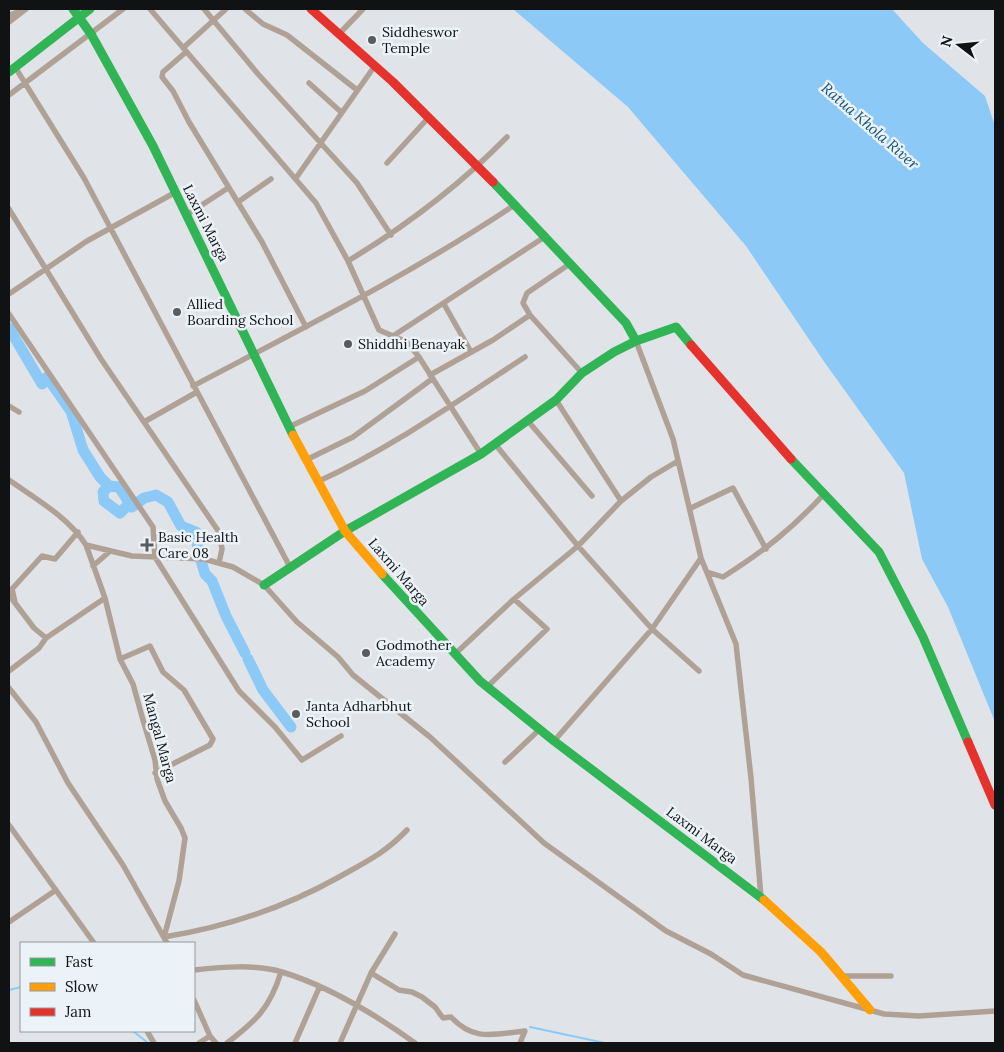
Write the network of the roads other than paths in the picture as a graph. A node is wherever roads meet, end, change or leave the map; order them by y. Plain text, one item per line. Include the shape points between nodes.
1 (26, 9) edge
2 (73, 9) edge
3 (90, 9) edge
4 (123, 9) edge
5 (150, 9) edge
6 (204, 9) edge
7 (226, 9) edge
8 (245, 9) edge
9 (311, 9) edge
10 (362, 9) edge
11 (9, 15) edge
12 (80, 16) junction
13 (212, 21) junction
14 (9, 22) edge
15 (340, 33) junction
16 (91, 34) junction
17 (184, 50) junction
18 (374, 67) junction
19 (12, 70) edge
20 (26, 82) junction
21 (309, 83) dead end
22 (357, 90) junction
23 (9, 95) edge
24 (341, 112) junction
25 (429, 118) junction
26 (507, 137) dead end
27 (320, 141) junction
28 (387, 163) dead end
29 (478, 167) junction
30 (271, 178) dead end
31 (296, 178) junction
32 (228, 188) junction
33 (176, 192) junction
34 (238, 202) junction
35 (516, 204) junction
36 (9, 209) edge
37 (188, 214) junction
38 (110, 228) junction
39 (391, 235) junction
40 (546, 236) junction
41 (348, 261) junction
42 (571, 263) junction
43 (45, 269) junction
44 (9, 294) edge
45 (364, 296) junction
46 (444, 304) junction
47 (9, 314) edge
48 (530, 315) junction
49 (306, 326) junction
50 (393, 336) junction
51 (636, 341) junction
52 (472, 352) junction
53 (254, 354) junction
54 (419, 357) junction
55 (525, 357) dead end
56 (582, 373) junction
57 (431, 377) junction
58 (194, 386) junction
59 (197, 392) junction
60 (556, 400) junction
61 (9, 406) edge
62 (450, 406) junction
63 (19, 412) dead end
64 (528, 421) junction
65 (144, 422) junction
66 (291, 426) junction
67 (495, 444) junction
68 (481, 454) junction
69 (306, 460) junction
70 (678, 461) junction
71 (9, 480) edge
72 (317, 482) junction
73 (825, 493) junction
74 (592, 496) dead end
75 (621, 501) junction
76 (691, 508) junction
77 (345, 530) junction
78 (78, 532) junction
79 (86, 545) junction
80 (578, 546) junction
81 (766, 549) junction
82 (109, 552) junction
83 (154, 557) junction
84 (701, 558) junction
85 (219, 563) junction
86 (93, 566) junction
87 (290, 567) junction
88 (707, 572) junction
89 (264, 585) junction
90 (9, 595) edge
91 (106, 598) junction
92 (514, 599) junction
93 (15, 602) junction
94 (652, 629) junction
95 (46, 638) junction
96 (455, 654) junction
97 (120, 659) junction
98 (9, 671) edge
99 (699, 671) dead end
100 (487, 687) junction
101 (9, 688) edge
102 (540, 729) junction
103 (341, 736) dead end
104 (554, 741) junction
105 (505, 762) dead end
106 (155, 773) junction
107 (995, 805) edge
108 (9, 825) edge
109 (407, 830) dead end
110 (56, 890) junction
111 (761, 897) junction
112 (9, 922) edge
113 (395, 934) dead end
114 (164, 937) junction
115 (93, 942) edge
116 (166, 942) edge
117 (195, 970) edge
118 (281, 972) junction
119 (370, 973) junction
120 (842, 976) junction
121 (891, 976) dead end
122 (319, 988) junction
123 (195, 1002) edge
124 (356, 1006) junction
125 (870, 1010) junction
126 (995, 1011) edge
127 (148, 1032) edge
128 (210, 1036) junction
129 (154, 1043) edge
130 (199, 1043) edge
131 (216, 1043) edge
132 (228, 1043) edge
133 (295, 1043) edge
134 (340, 1043) edge
135 (415, 1043) edge
136 (520, 1043) edge

1 - 11 street
1 - 14 street
2 - 12 main road, Laxmi Marga
3 - 12 main road
4 - 16 street
5 - 17 street
6 - 13 street
7 - 13 street
8 - 22 street via 263,24 287,34
9 - 15 main road
10 - 15 street
12 - 16 main road, Laxmi Marga
12 - 19 main road
13 - 17 street
13 - 27 street
15 - 18 main road
16 - 20 street
16 - 33 main road, Laxmi Marga
17 - 31 street
17 - 32 street via 162,77
18 - 22 street
18 - 25 main road
19 - 20 street
20 - 23 street
20 - 38 street
21 - 24 street
22 - 24 street
24 - 27 street
25 - 28 street
25 - 29 main road
26 - 29 street
27 - 31 street
27 - 39 street via 357,183
29 - 35 main road
29 - 39 street
30 - 34 street
31 - 41 street via 316,203
32 - 34 street
32 - 37 street
33 - 37 main road, Laxmi Marga
33 - 38 street
34 - 49 street
35 - 40 main road
35 - 45 street via 462,241
36 - 43 street
37 - 53 main road, Laxmi Marga
38 - 43 street
38 - 58 street
39 - 41 street
40 - 42 main road
40 - 46 street
41 - 45 street
42 - 48 street via 527,293 523,303
42 - 51 main road via 626,323
43 - 44 street
43 - 65 street
45 - 49 street
45 - 50 street via 379,330
46 - 50 street
46 - 52 street
47 - 83 street via 140,505 153,527
48 - 52 street
48 - 56 street
49 - 53 street
50 - 54 street via 407,342
51 - 56 main road
51 - 70 street via 673,439
51 - 73 main road via 676,327 756,422
52 - 57 street
53 - 58 street
53 - 66 main road, Laxmi Marga
54 - 57 street
54 - 66 street via 365,391
55 - 62 street
56 - 60 main road
57 - 62 street
57 - 69 street via 353,437
58 - 59 street
59 - 65 street
59 - 87 street
60 - 64 main road
60 - 75 street
61 - 63 street
62 - 68 street
62 - 72 street via 353,465
64 - 67 main road
64 - 74 street
65 - 85 street via 219,532 222,549
66 - 69 main road, Laxmi Marga
67 - 68 main road
67 - 80 street
68 - 77 main road
69 - 72 main road, Laxmi Marga
70 - 75 street
70 - 76 street
71 - 78 street, Mangal Marga
72 - 77 main road, Laxmi Marga
73 - 81 street via 798,524
73 - 107 main road via 879,552 923,637
75 - 80 street
76 - 81 street via 733,488
76 - 84 street
77 - 87 main road
77 - 96 main road, Laxmi Marga
78 - 79 street, Mangal Marga
78 - 93 street via 56,559 42,556 12,589
79 - 82 street
79 - 86 street, Mangal Marga
80 - 92 street
80 - 94 street
81 - 88 street via 723,577
82 - 83 street
82 - 86 street
83 - 85 street
83 - 103 street via 239,692 275,727 297,756 302,760
84 - 88 street
84 - 94 street
85 - 89 street via 233,567
86 - 91 street, Mangal Marga
87 - 89 main road
88 - 111 street via 736,644
89 - 125 street via 297,622 338,656 353,675 430,738 544,843 666,931 743,975
90 - 93 street
91 - 95 street
91 - 97 street, Mangal Marga
92 - 96 street
92 - 100 street via 547,629
93 - 95 street via 34,628
94 - 99 street
94 - 104 street
95 - 98 street via 39,648
96 - 100 main road, Laxmi Marga
97 - 106 street, Mangal Marga via 135,693 155,760
97 - 106 street via 150,646 163,672 184,690 213,739 210,745
100 - 102 main road, Laxmi Marga
101 - 114 street via 36,722 68,783 123,865
102 - 104 main road, Laxmi Marga
102 - 105 street
104 - 111 main road, Laxmi Marga
106 - 114 street, Mangal Marga via 165,801 185,838 179,881
108 - 110 street
109 - 114 street via 374,859 305,896 226,925
110 - 112 street
110 - 115 street
111 - 120 main road, Laxmi Marga via 821,952
113 - 119 street
114 - 116 street
117 - 118 street via 230,967
118 - 122 street
118 - 132 street via 275,994 264,1010
119 - 124 street
119 - 136 street via 399,990 422,997 443,1018 451,1017 476,1035 525,1031
120 - 121 street
120 - 125 main road, Laxmi Marga
122 - 124 street
122 - 133 street
123 - 128 street
124 - 134 street
124 - 135 street via 380,1018
125 - 126 street via 919,1016
127 - 129 street
128 - 130 street
128 - 131 street

